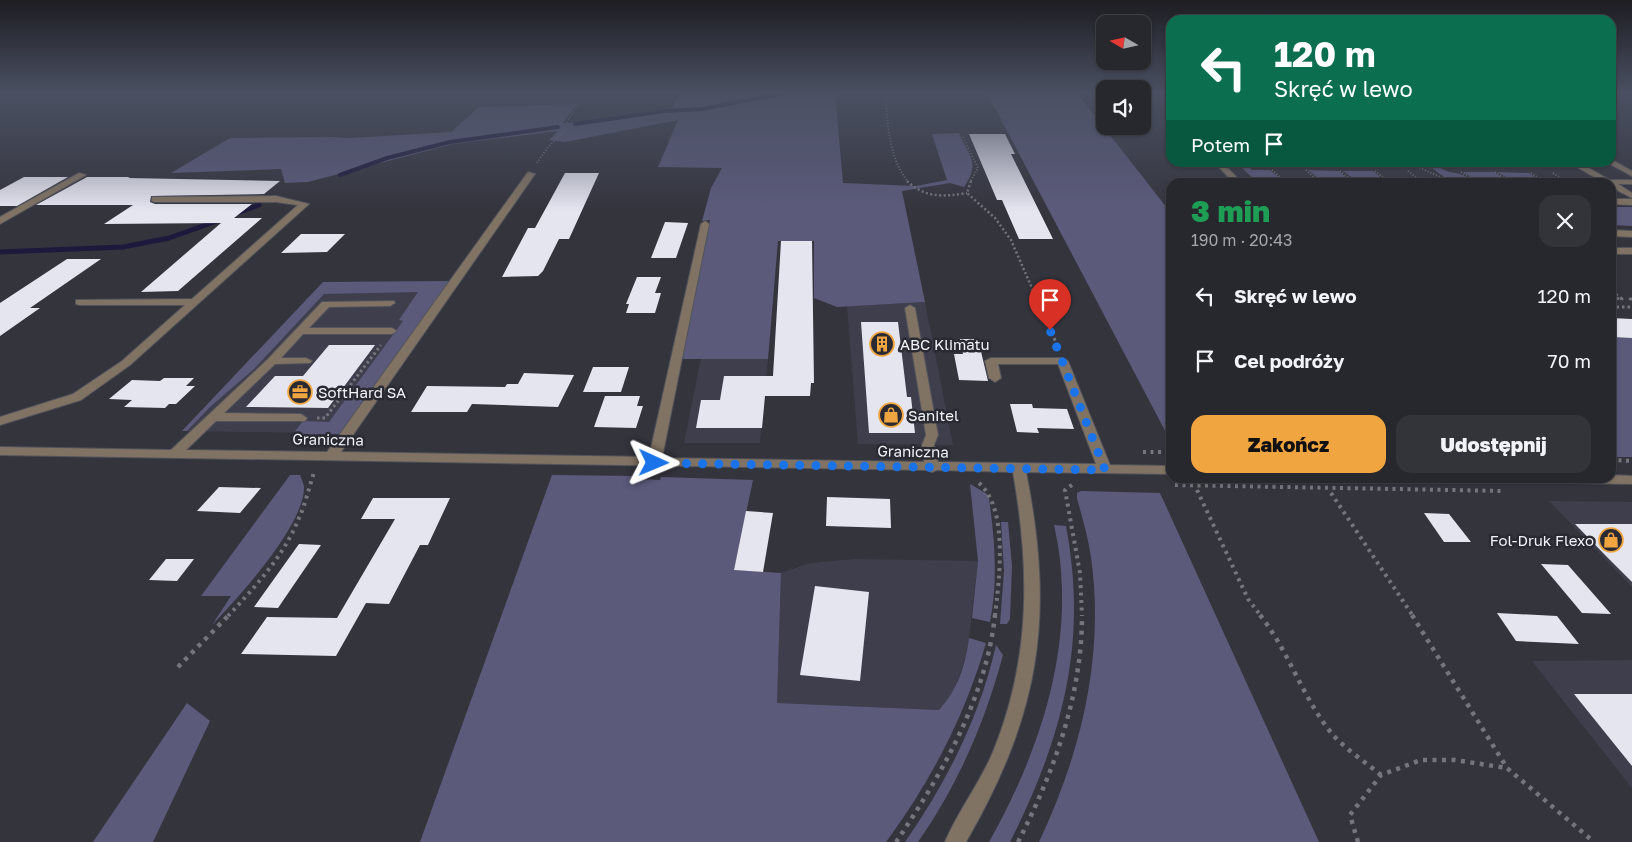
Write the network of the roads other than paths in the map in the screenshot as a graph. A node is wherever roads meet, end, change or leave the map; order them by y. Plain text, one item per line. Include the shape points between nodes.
1 (1616, 166) edge
2 (1222, 167) edge
3 (1580, 167) edge
4 (82, 174) dead end
5 (530, 174) road end
6 (1632, 174) edge
7 (1233, 178) edge
8 (1600, 178) edge
9 (1616, 182) edge
10 (1632, 182) edge
11 (1616, 187) edge
12 (1632, 196) edge
13 (155, 199) dead end
14 (1616, 202) edge
15 (1632, 202) edge
16 (0, 221) edge
17 (705, 224) dead end
18 (1616, 233) edge
19 (1632, 234) edge
20 (1616, 251) edge
21 (1632, 251) edge
22 (80, 302) dead end
23 (195, 302) junction
24 (390, 303) dead end
25 (910, 308) dead end
26 (300, 331) junction
27 (392, 331) road end
28 (272, 361) junction
29 (306, 361) dead end
30 (995, 378) dead end
31 (211, 417) junction
32 (300, 418) road end
33 (0, 420) edge
34 (0, 451) edge
35 (175, 453) junction
36 (327, 460) junction
37 (654, 463) junction
38 (932, 468) junction
39 (1019, 468) junction
40 (1105, 470) junction
41 (1166, 470) edge
42 (1616, 480) edge
43 (1632, 480) edge
44 (955, 842) edge

1 - 6 street
2 - 7 street
3 - 8 street
4 - 16 street
5 - 36 street
9 - 10 street
11 - 12 street
13 - 23 street via 276,199 305,204
14 - 15 street
17 - 37 street
18 - 19 street
20 - 21 street
22 - 23 street
23 - 33 street via 126,363 77,397
24 - 26 street via 326,304
25 - 38 street via 932,435 928,445
26 - 27 street
26 - 28 street
28 - 29 street
28 - 31 street
30 - 40 street via 991,360 1062,361
31 - 32 street
31 - 35 street
34 - 35 street, Graniczna
35 - 36 street, Graniczna
36 - 37 street, Graniczna
37 - 38 street, Graniczna
38 - 39 street, Graniczna
39 - 40 street, Graniczna
39 - 44 street via 1029,517 1035,576 1029,664 999,759 972,816
40 - 41 street, Graniczna
42 - 43 street

